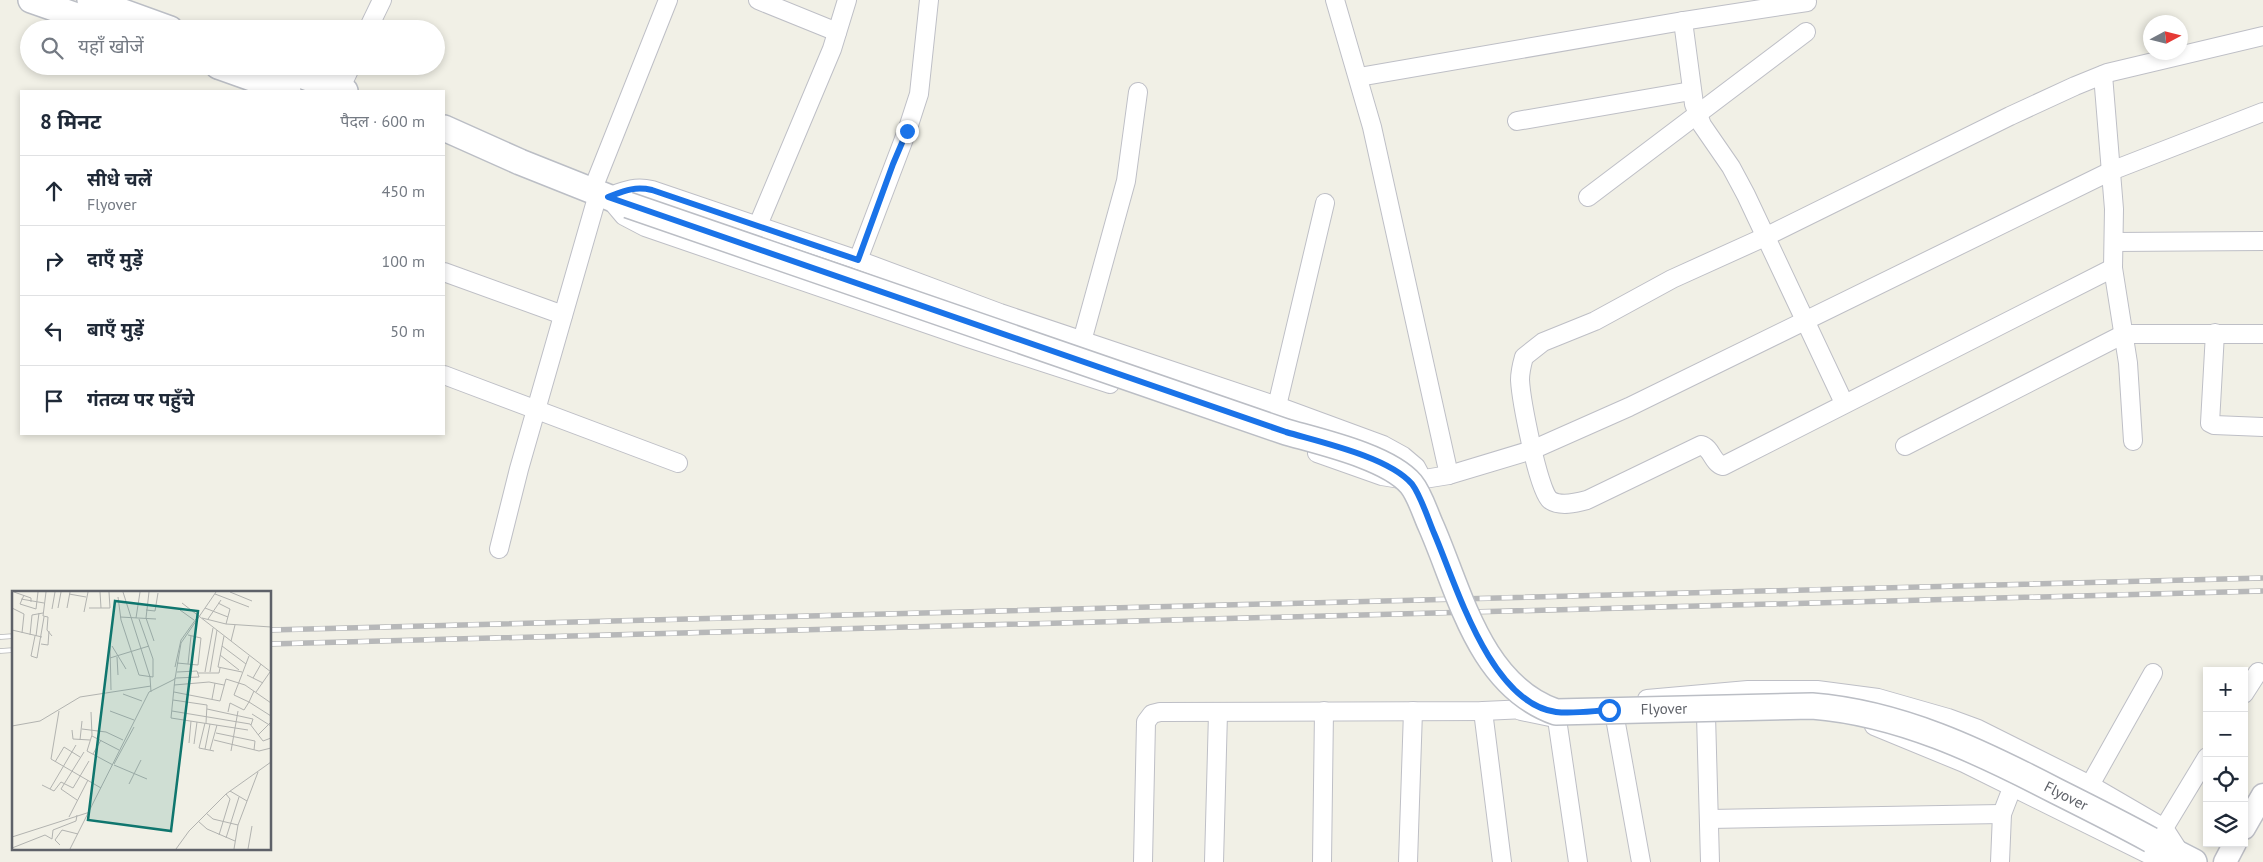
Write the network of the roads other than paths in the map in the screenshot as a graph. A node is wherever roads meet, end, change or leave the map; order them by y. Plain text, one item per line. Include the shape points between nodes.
1 (31, 0) edge
2 (382, 0) edge
3 (668, 0) edge
4 (758, 0) edge
5 (847, 0) edge
6 (929, 0) edge
7 (1335, 0) edge
8 (1807, 2) dead end
9 (87, 6) edge
10 (103, 20) edge
11 (138, 20) edge
12 (372, 20) edge
13 (1682, 21) junction
14 (837, 32) junction
15 (1806, 32) dead end
16 (2263, 36) edge
17 (243, 75) edge
18 (300, 75) edge
19 (348, 75) edge
20 (2102, 75) junction
21 (1359, 77) junction
22 (285, 90) edge
23 (342, 90) edge
24 (1691, 91) junction
25 (1138, 92) dead end
26 (2263, 112) edge
27 (1698, 115) junction
28 (1517, 121) dead end
29 (445, 128) edge
30 (445, 146) edge
31 (520, 162) junction
32 (2110, 171) junction
33 (606, 197) junction
34 (1588, 197) dead end
35 (1325, 203) dead end
36 (758, 225) junction
37 (1767, 236) junction
38 (2114, 242) junction
39 (2263, 242) edge
40 (858, 260) junction
41 (2113, 268) junction
42 (445, 272) edge
43 (563, 315) junction
44 (1807, 321) junction
45 (2215, 333) junction
46 (2124, 334) junction
47 (2263, 334) edge
48 (1082, 341) junction
49 (445, 375) edge
50 (1844, 403) junction
51 (1277, 406) junction
52 (536, 411) junction
53 (2263, 427) edge
54 (2133, 441) dead end
55 (1905, 446) dead end
56 (1532, 450) junction
57 (678, 463) dead end
58 (1449, 475) junction
59 (1423, 480) junction
60 (499, 549) dead end
61 (2258, 672) dead end
62 (2153, 673) dead end
63 (2248, 688) edge
64 (1521, 710) junction
65 (1324, 711) junction
66 (1413, 711) junction
67 (1483, 711) junction
68 (1218, 713) junction
69 (1706, 715) junction
70 (1557, 718) junction
71 (1614, 718) junction
72 (2203, 763) edge
73 (2090, 785) junction
74 (2012, 788) junction
75 (2263, 795) edge
76 (2002, 814) junction
77 (1709, 819) junction
78 (2248, 821) edge
79 (2158, 834) junction
80 (2234, 847) edge
81 (2188, 859) edge
82 (1144, 862) edge
83 (1214, 862) edge
84 (1322, 862) edge
85 (1408, 862) edge
86 (1502, 862) edge
87 (1578, 862) edge
88 (1641, 862) edge
89 (1710, 862) edge
90 (2000, 862) edge
91 (2225, 862) edge

1 - 9 main road
2 - 12 street
3 - 33 street
4 - 14 street
5 - 14 street
6 - 40 street via 919,94
7 - 21 street
8 - 13 street
9 - 10 main road
9 - 11 main road
13 - 21 street
13 - 24 street
14 - 36 street
15 - 27 street
16 - 20 street
17 - 22 main road
18 - 23 main road
19 - 23 street
20 - 32 street
20 - 37 street via 2010,116
21 - 58 street
24 - 27 street
24 - 28 street
25 - 48 street via 1126,181
26 - 32 street
27 - 34 street
27 - 37 street via 1731,167
29 - 31 main road
30 - 31 main road
31 - 33 main road, Flyover
32 - 38 street
32 - 44 street
33 - 36 street via 639,187
33 - 43 street
33 - 59 street via 624,216 645,227 1382,476
33 - 79 main road, Flyover, bridge via 1286,432 1376,460 1412,484 1481,644 1507,680 1541,707 1556,712 1846,708 1966,746
35 - 51 street
36 - 40 street
37 - 44 street
37 - 56 street via 1532,349 1524,357 1520,379
38 - 39 street
38 - 41 street
40 - 48 street
41 - 46 street
41 - 50 street
42 - 43 street
43 - 52 street
44 - 50 street
44 - 56 street
45 - 46 street
45 - 47 street
45 - 53 street via 2210,423
46 - 54 street
46 - 55 street
48 - 51 street
49 - 52 street
50 - 56 street via 1723,466 1718,464 1706,446 1697,445 1575,503 1548,499
51 - 59 street via 1383,444 1416,467
52 - 57 street
52 - 60 street
56 - 58 street
58 - 59 street
61 - 63 street
62 - 73 street
64 - 67 street
64 - 70 street
64 - 73 street via 1748,690 1817,690 1857,694 1963,723
65 - 66 street
65 - 68 street
65 - 84 street
66 - 67 street
66 - 85 street
67 - 86 street
68 - 82 street via 1160,712 1152,714 1146,722
68 - 83 street
69 - 71 street
69 - 74 street via 1806,713 1851,719 1964,763
69 - 77 street
70 - 71 street
70 - 87 street
71 - 88 street
72 - 79 street
73 - 79 street
74 - 76 street
74 - 81 street via 2152,856
75 - 78 street
76 - 77 street
76 - 90 street
77 - 89 street
79 - 81 main road, Flyover
80 - 91 street

